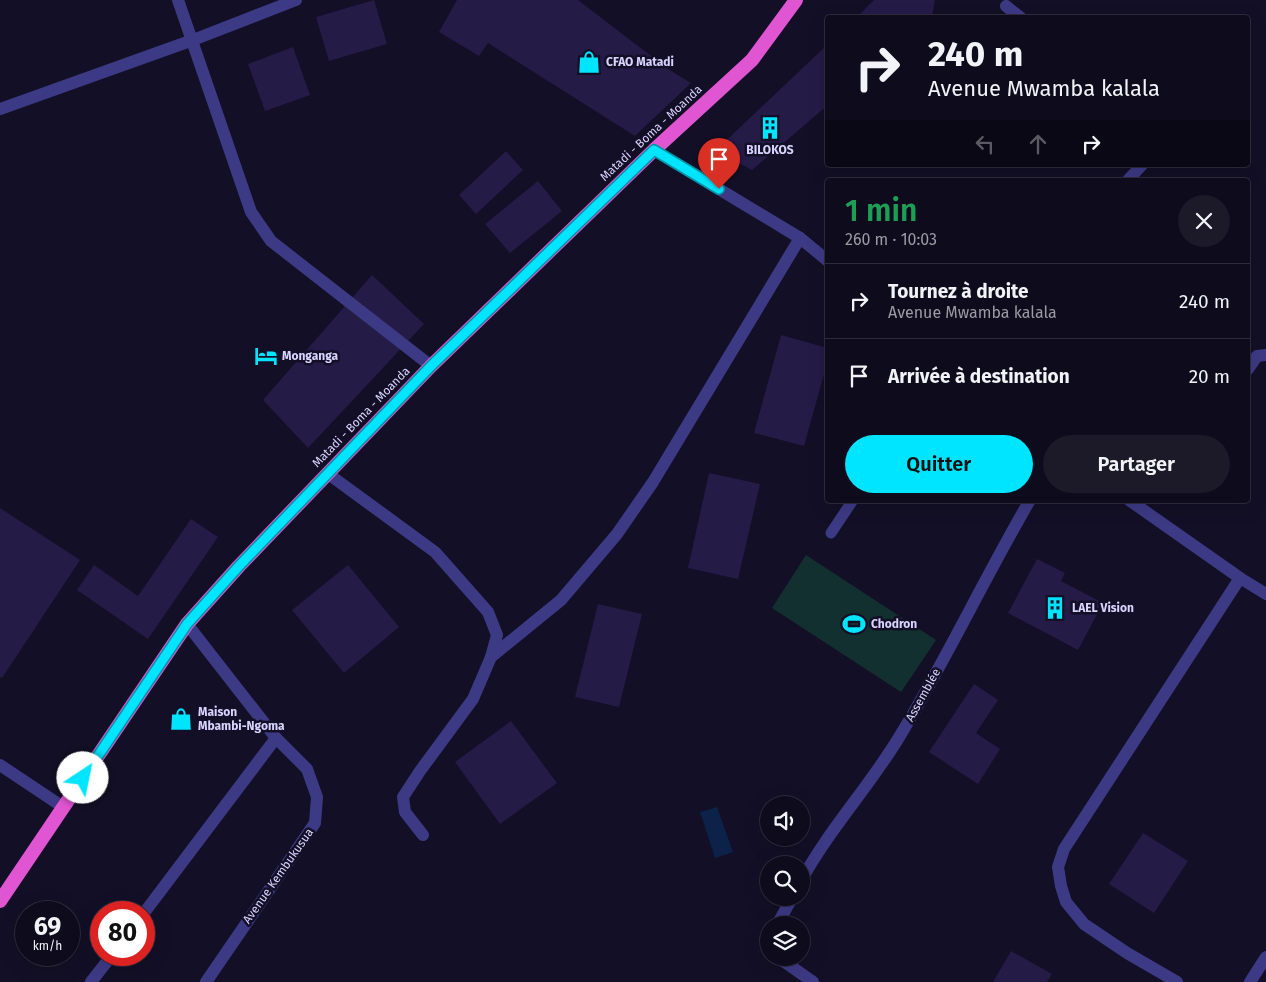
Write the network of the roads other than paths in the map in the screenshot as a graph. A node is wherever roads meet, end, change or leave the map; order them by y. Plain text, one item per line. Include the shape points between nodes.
1 (178, 0) edge
2 (296, 0) edge
3 (796, 0) edge
4 (1006, 6) dead end
5 (1017, 15) edge
6 (193, 40) junction
7 (0, 109) edge
8 (654, 150) junction
9 (1140, 167) edge
10 (1130, 178) edge
11 (800, 238) junction
12 (825, 259) edge
13 (1266, 355) edge
14 (1250, 365) edge
15 (431, 366) junction
16 (327, 474) junction
17 (851, 503) edge
18 (1028, 503) edge
19 (1145, 504) edge
20 (831, 533) dead end
21 (1240, 578) junction
22 (1266, 594) edge
23 (187, 624) junction
24 (491, 657) junction
25 (276, 738) junction
26 (0, 765) edge
27 (63, 807) junction
28 (423, 835) dead end
29 (810, 868) edge
30 (0, 901) edge
31 (153, 901) edge
32 (1266, 957) edge
33 (104, 966) edge
34 (790, 966) edge
35 (92, 982) edge
36 (206, 982) edge
37 (813, 982) edge
38 (1178, 982) edge
39 (1250, 982) edge

1 - 6 street
2 - 6 street
3 - 8 highway, Matadi - Boma - Moanda via 752,60
4 - 5 street
6 - 7 street
6 - 15 street via 251,212 271,241
8 - 11 street
8 - 15 highway, Matadi - Boma - Moanda
9 - 10 street
11 - 12 street
11 - 24 street via 653,482 617,534 561,600
13 - 14 street via 1257,356
15 - 16 highway, Matadi - Boma - Moanda
16 - 23 highway, Matadi - Boma - Moanda
16 - 24 street via 435,552 466,584 488,612 497,635
17 - 20 lane
18 - 29 street, Assemblée via 897,740
19 - 21 street
21 - 22 street
21 - 38 street via 1064,849 1058,867 1066,902 1084,924
23 - 25 street, Avenue Kembukusua
23 - 27 highway, Matadi - Boma - Moanda
24 - 28 street via 473,699 403,797 405,812
25 - 31 street
25 - 36 street, Avenue Kembukusua via 307,769 317,797 315,823
26 - 27 street
27 - 30 highway, Matadi - Boma - Moanda
32 - 39 street
33 - 35 street
34 - 37 street

